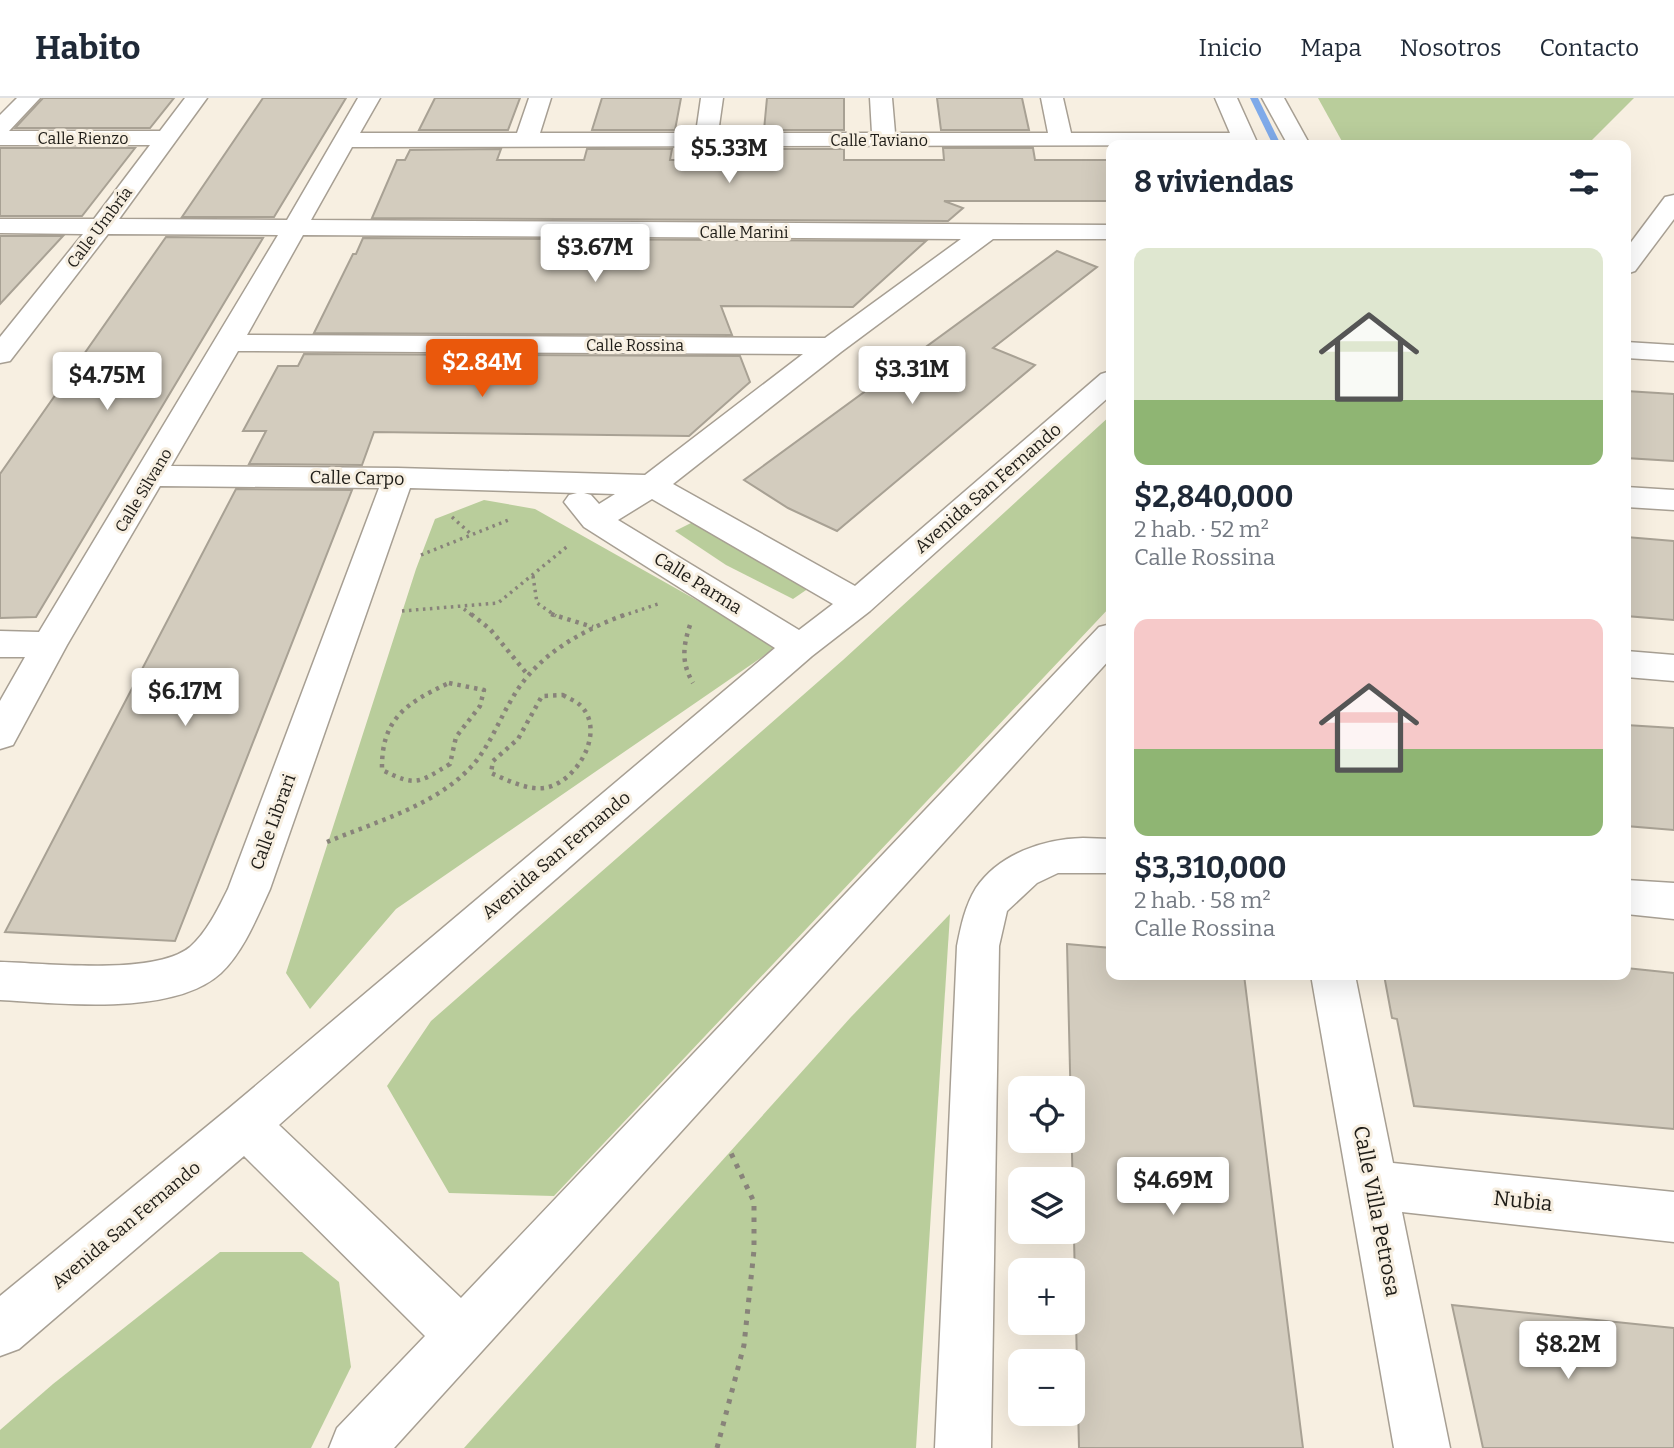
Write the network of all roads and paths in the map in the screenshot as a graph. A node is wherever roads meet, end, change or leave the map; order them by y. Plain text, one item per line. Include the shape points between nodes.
1 (29, 98) edge
2 (196, 98) edge
3 (369, 98) edge
4 (540, 98) edge
5 (712, 98) edge
6 (881, 98) edge
7 (1052, 98) edge
8 (1226, 98) edge
9 (1273, 98) edge
10 (0, 128) edge
11 (0, 138) edge
12 (166, 138) junction
13 (345, 140) junction
14 (706, 140) junction
15 (884, 140) junction
16 (1061, 140) junction
17 (1245, 140) edge
18 (1296, 140) edge
19 (526, 141) junction
20 (1106, 141) edge
21 (1674, 202) edge
22 (0, 226) edge
23 (102, 227) junction
24 (293, 229) junction
25 (1106, 232) edge
26 (985, 233) junction
27 (1642, 255) edge
28 (5, 342) edge
29 (229, 343) junction
30 (831, 346) junction
31 (1631, 350) edge
32 (1674, 353) edge
33 (1106, 384) edge
34 (151, 477) junction
35 (398, 478) junction
36 (562, 482) junction
37 (652, 485) junction
38 (1631, 497) edge
39 (1674, 500) edge
40 (448, 514) dead end
41 (522, 514) dead end
42 (595, 520) junction
43 (472, 535) junction
44 (571, 544) dead end
45 (421, 555) dead end
46 (533, 576) junction
47 (664, 602) dead end
48 (858, 603) junction
49 (463, 608) junction
50 (402, 611) dead end
51 (695, 613) dead end
52 (594, 628) junction
53 (1106, 641) edge
54 (0, 645) edge
55 (50, 645) junction
56 (800, 647) junction
57 (1631, 664) edge
58 (1674, 668) edge
59 (528, 675) junction
60 (695, 687) dead end
61 (0, 735) edge
62 (450, 764) joint
63 (491, 773) joint
64 (327, 842) dead end
65 (1106, 856) edge
66 (1631, 897) edge
67 (1674, 901) edge
68 (1334, 980) edge
69 (0, 981) edge
70 (245, 1125) junction
71 (730, 1151) dead end
72 (1372, 1185) junction
73 (1674, 1217) edge
74 (0, 1330) edge
75 (461, 1334) junction
76 (357, 1448) edge
77 (717, 1448) edge
78 (963, 1448) edge
79 (1422, 1448) edge

1 - 10 street
2 - 12 street, Calle Umbría
3 - 13 street, Calle Silvano
4 - 19 street
5 - 14 street
6 - 15 street
7 - 16 street
8 - 17 street
9 - 18 street
11 - 12 street, Calle Rienzo
12 - 23 street, Calle Umbría
13 - 19 street, Calle Taviano
13 - 24 street, Calle Silvano
14 - 15 street, Calle Taviano
14 - 19 street, Calle Taviano
15 - 16 street, Calle Taviano
16 - 20 street, Calle Taviano
21 - 27 street
22 - 23 street, Calle Marini
23 - 24 street, Calle Marini
23 - 28 street, Calle Umbría
24 - 26 street, Calle Marini
24 - 29 street, Calle Silvano
25 - 26 street, Calle Marini
26 - 30 street
29 - 30 street, Calle Rossina
29 - 34 street, Calle Silvano
30 - 37 street
31 - 32 street
33 - 48 street, Avenida San Fernando
34 - 35 street, Calle Carpo
34 - 55 street, Calle Silvano
35 - 36 street, Calle Carpo
35 - 69 street, Calle Librari via 249,889 218,945 186,974 162,980 122,984
36 - 37 street, Calle Carpo
36 - 42 street
37 - 42 street
37 - 48 street
38 - 39 street
40 - 43 path
41 - 43 path
42 - 56 street, Calle Parma
43 - 45 path
44 - 46 path
46 - 49 path via 498,603
46 - 52 path via 537,604 552,615
47 - 52 path
48 - 56 street, Avenida San Fernando
49 - 50 path
49 - 59 path via 490,629
51 - 60 path via 682,649
52 - 59 path via 571,638
53 - 75 street
54 - 55 street
55 - 61 street, Calle Silvano
56 - 70 street, Avenida San Fernando
57 - 58 street
59 - 64 path via 476,762 447,788
62 - 62 path via 456,737 481,706 484,690 449,684 418,697 387,726 380,750 382,770 420,782
63 - 63 path via 493,761 518,739 542,696 563,695 581,706 590,737 580,763 554,786 525,787
65 - 78 street via 1043,858 1004,885 987,907 978,946
66 - 67 street
68 - 72 street, Calle Villa Petrosa
70 - 74 street, Avenida San Fernando
70 - 75 street
71 - 77 path via 754,1202 754,1250 744,1345
72 - 73 street, Nubia
72 - 79 street, Calle Villa Petrosa
75 - 76 street

